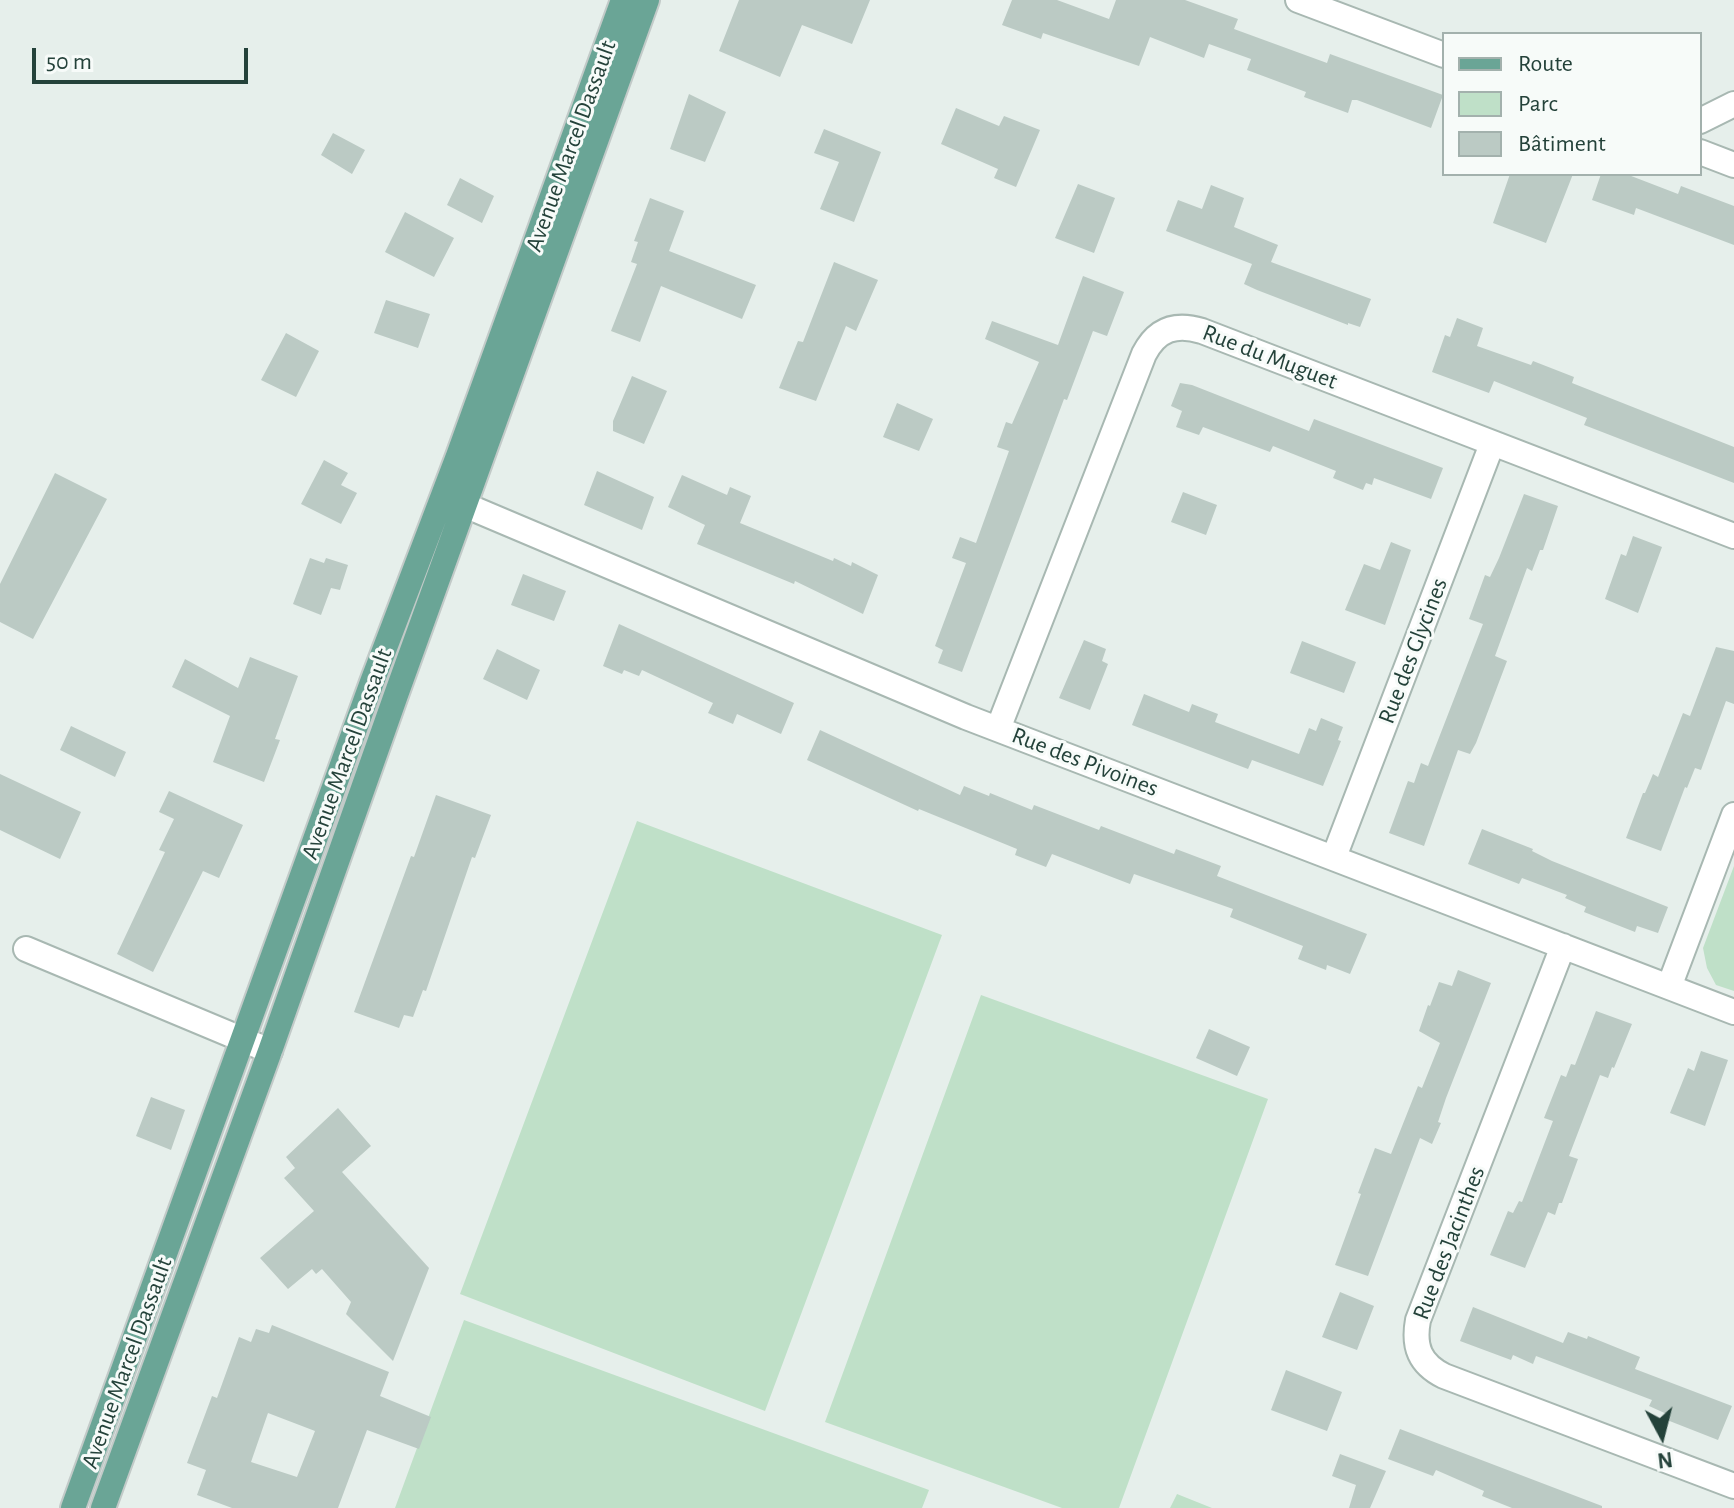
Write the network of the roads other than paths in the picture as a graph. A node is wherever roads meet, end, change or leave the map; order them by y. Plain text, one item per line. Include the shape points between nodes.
1 (623, 0) edge
2 (647, 0) edge
3 (1305, 1) edge
4 (1442, 54) edge
5 (1734, 104) edge
6 (1702, 120) edge
7 (1702, 153) edge
8 (1734, 165) edge
9 (1492, 444) junction
10 (454, 500) junction
11 (1734, 536) edge
12 (998, 729) junction
13 (1734, 815) edge
14 (1334, 857) junction
15 (1563, 946) junction
16 (26, 949) dead end
17 (1669, 987) junction
18 (1734, 1012) edge
19 (244, 1041) junction
20 (270, 1051) junction
21 (1734, 1486) edge
22 (73, 1508) edge
23 (103, 1508) edge

1 - 10 main road, Avenue Marcel Dassault
2 - 10 main road, Avenue Marcel Dassault
3 - 4 street
5 - 6 street
7 - 8 street
9 - 11 street, Rue du Muguet
9 - 12 street, Rue du Muguet via 1202,331 1163,331 1144,354
9 - 14 street, Rue des Glycines
10 - 12 street, Rue des Pivoines
10 - 19 main road, Avenue Marcel Dassault via 372,682
10 - 20 main road, Avenue Marcel Dassault
12 - 14 street, Rue des Pivoines
13 - 17 street
14 - 15 street, Rue des Pivoines
15 - 17 street, Rue des Pivoines
15 - 21 street, Rue des Jacinthes via 1418,1320 1416,1344 1425,1364 1444,1376
16 - 19 street
17 - 18 street, Rue des Pivoines
19 - 20 street
19 - 22 main road, Avenue Marcel Dassault
20 - 23 main road, Avenue Marcel Dassault

